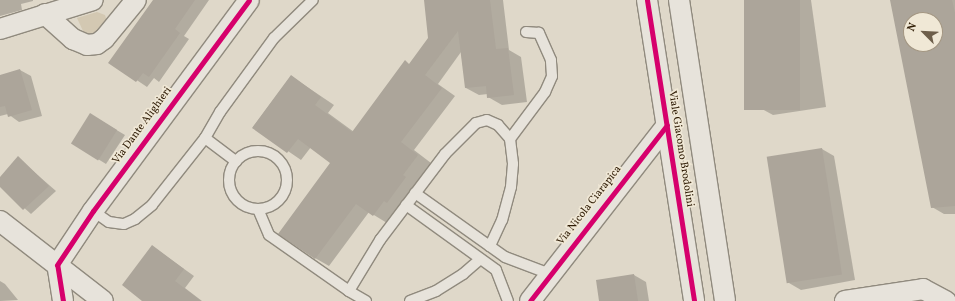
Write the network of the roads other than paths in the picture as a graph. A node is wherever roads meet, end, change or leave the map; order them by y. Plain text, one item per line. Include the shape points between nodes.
1 (93, 0) edge
2 (136, 0) edge
3 (249, 0) edge
4 (312, 0) edge
5 (647, 0) edge
6 (679, 0) edge
7 (45, 14) junction
8 (0, 28) edge
9 (526, 32) dead end
10 (666, 125) junction
11 (205, 138) junction
12 (510, 139) junction
13 (236, 161) junction
14 (415, 193) junction
15 (406, 205) junction
16 (258, 209) junction
17 (93, 211) junction
18 (0, 221) edge
19 (490, 246) junction
20 (480, 259) junction
21 (57, 265) junction
22 (550, 274) junction
23 (349, 291) junction
24 (63, 301) edge
25 (103, 301) edge
26 (366, 301) edge
27 (410, 301) edge
28 (508, 301) edge
29 (530, 301) edge
30 (694, 301) edge
31 (725, 301) edge
32 (845, 301) edge
33 (946, 301) edge

1 - 7 street
2 - 7 street via 97,44 87,45 73,38
3 - 17 street, Via Dante Alighieri
4 - 11 lane via 274,38 220,112
5 - 10 street, Viale Giacomo Brodolini
6 - 31 street, Viale Giacomo Brodolini
7 - 8 street
9 - 12 lane via 539,34 551,60 552,76 545,92
10 - 22 street, Via Nicola Ciarapica
10 - 30 street, Viale Giacomo Brodolini
11 - 13 lane
11 - 17 lane via 152,205 135,219 124,224 109,222
12 - 14 lane via 498,125 487,120 476,123 445,154
12 - 19 lane via 513,164 511,187 502,220
13 - 16 lane via 229,178 234,196 240,203
13 - 16 lane via 252,151 262,151 276,156 285,167 288,177 283,196 267,208
14 - 15 lane
14 - 19 lane
15 - 20 lane
15 - 23 lane via 380,240
16 - 23 lane via 269,235 321,274
17 - 21 street, Via Dante Alighieri
18 - 21 street
19 - 22 lane via 505,257
20 - 27 lane via 464,274 436,291
20 - 28 lane via 496,270
21 - 24 street
21 - 25 street
22 - 29 street, Via Nicola Ciarapica
23 - 26 lane
32 - 33 street via 923,289

